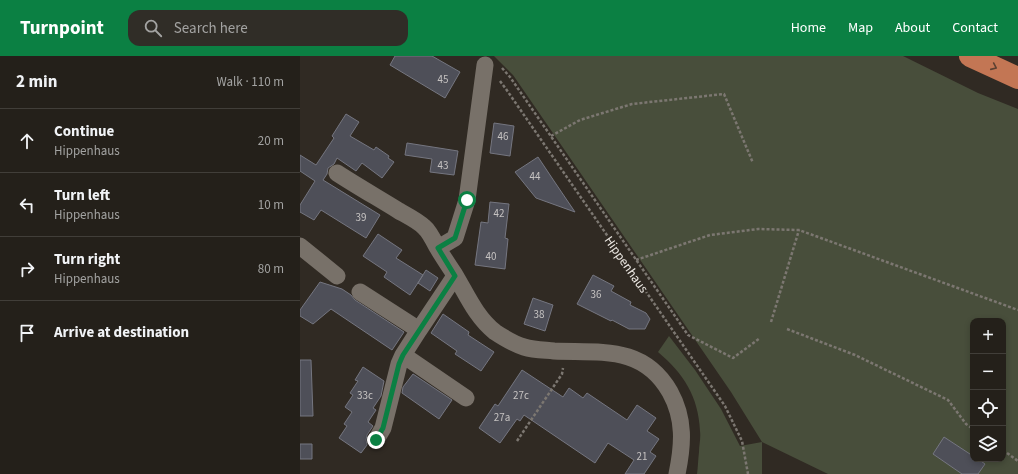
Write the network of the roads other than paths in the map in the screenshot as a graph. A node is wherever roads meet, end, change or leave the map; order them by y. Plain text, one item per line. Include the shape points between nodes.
1 (970, 56) edge
2 (493, 66) road end
3 (1018, 78) edge
4 (337, 173) dead end
5 (300, 246) edge
6 (438, 248) junction
7 (337, 276) dead end
8 (455, 276) junction
9 (360, 292) dead end
10 (419, 330) junction
11 (403, 355) junction
12 (466, 398) dead end
13 (376, 440) dead end
14 (677, 474) edge

1 -> 3 highway
2 - 6 street via 467,200 455,238
4 - 6 street via 425,227
5 - 7 street
6 - 8 street
8 - 10 street
8 - 14 street via 481,317 494,331 509,341 544,350 618,354 635,360 656,373 673,397 681,423 682,446
9 - 10 street
10 - 11 street
11 - 12 street
11 - 13 street via 383,428

